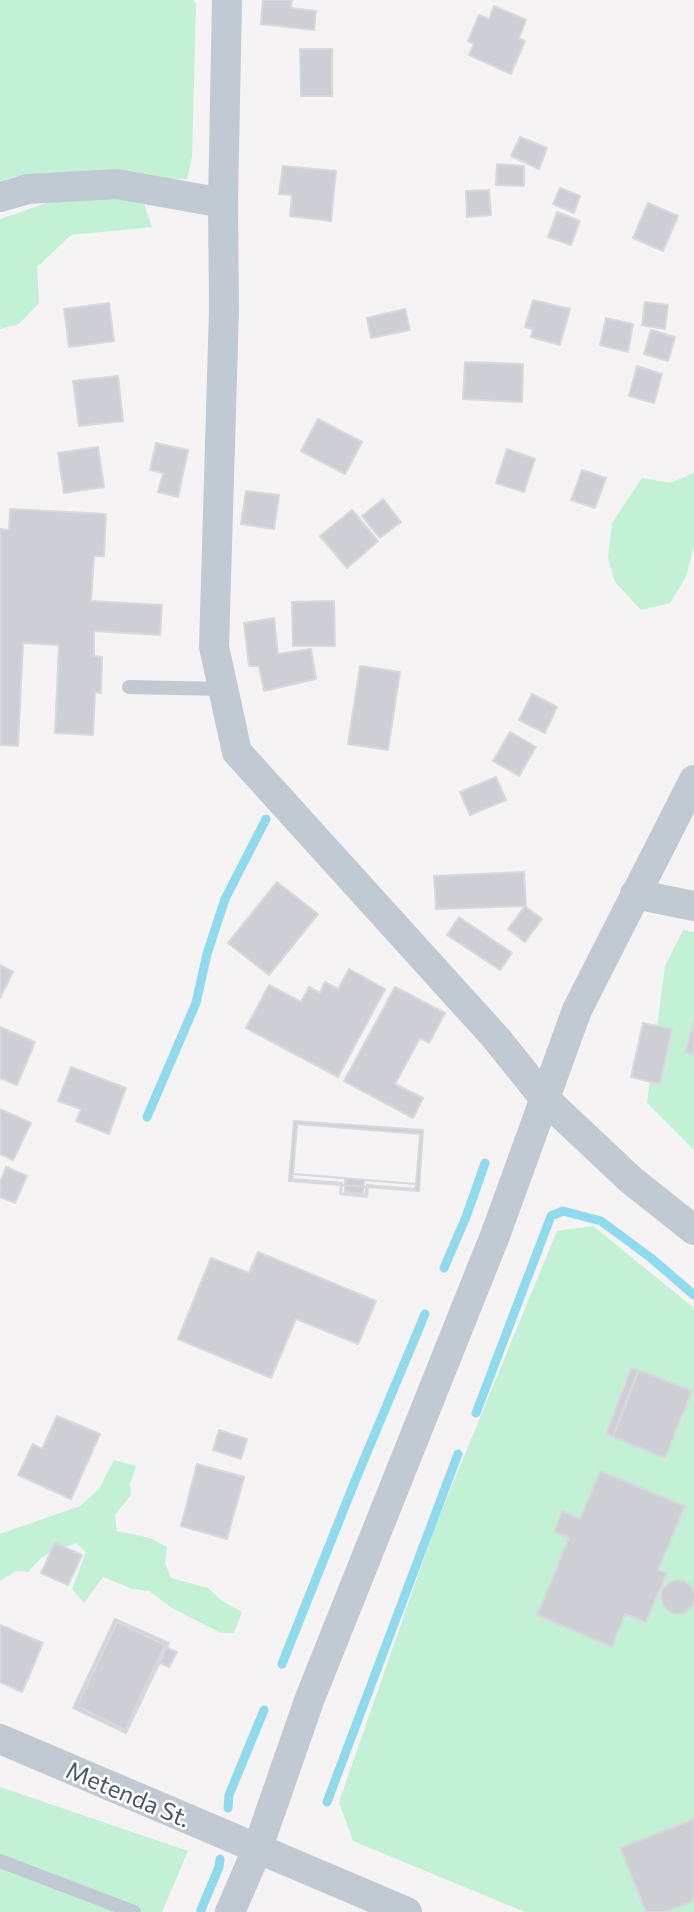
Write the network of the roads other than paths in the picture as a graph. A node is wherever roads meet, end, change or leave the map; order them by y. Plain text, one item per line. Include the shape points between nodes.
1 (227, 0) edge
2 (0, 197) edge
3 (223, 203) junction
4 (129, 687) dead end
5 (223, 689) junction
6 (694, 780) edge
7 (635, 894) junction
8 (694, 906) edge
9 (545, 1099) junction
10 (694, 1230) edge
11 (0, 1739) edge
12 (257, 1850) junction
13 (0, 1861) edge
14 (134, 1912) edge
15 (230, 1912) edge
16 (407, 1912) edge

1 - 3 street
2 - 3 street via 28,189 117,184
3 - 5 street via 214,647
4 - 5 lane
5 - 9 street via 237,752 496,1038
6 - 7 street
7 - 8 street
7 - 9 street via 577,1010
9 - 10 street via 631,1180
9 - 12 street via 310,1699
11 - 12 street, Metenda St.
12 - 15 street
12 - 16 street, Metenda St.
13 - 14 lane

